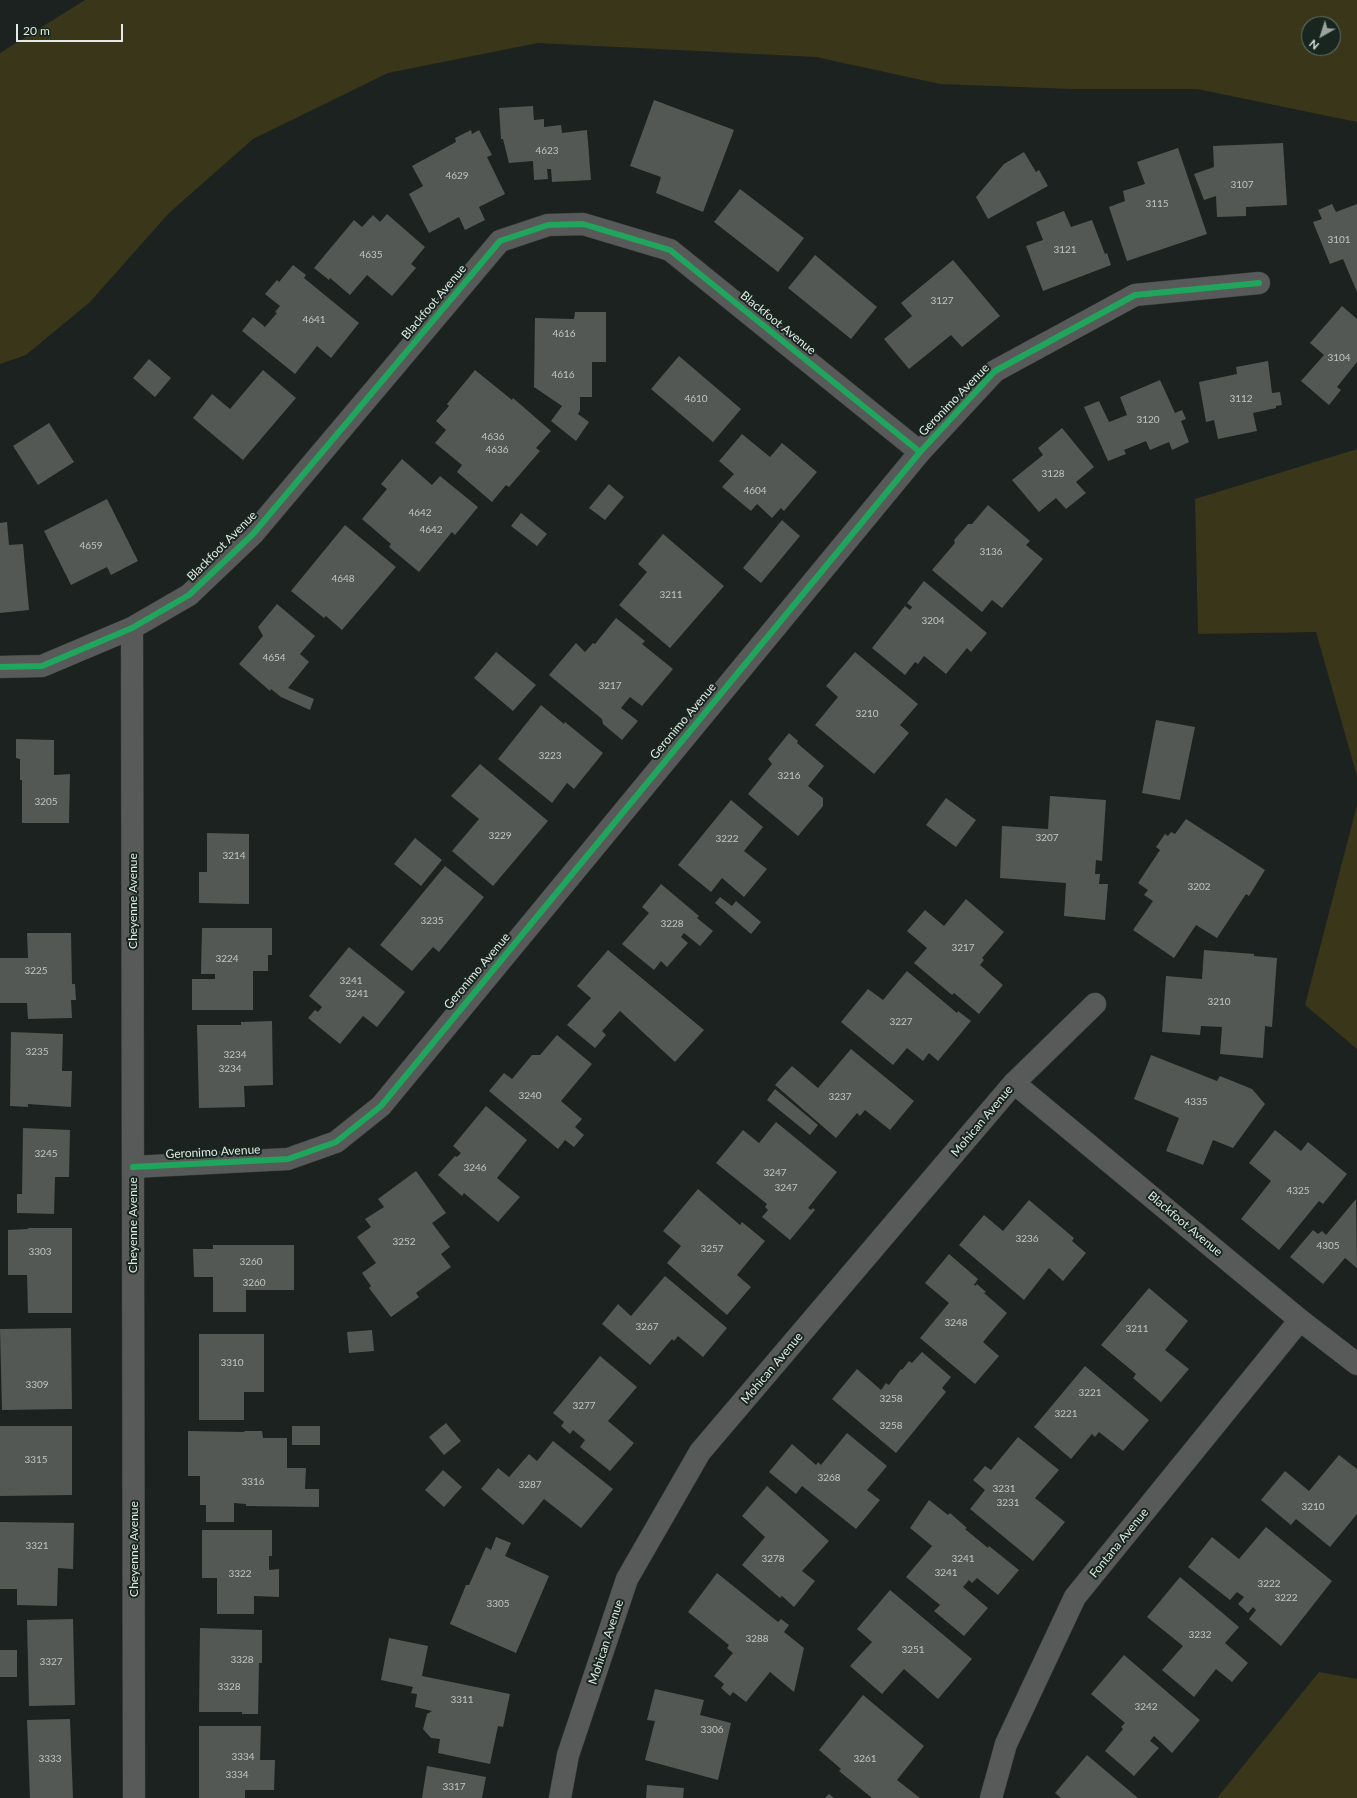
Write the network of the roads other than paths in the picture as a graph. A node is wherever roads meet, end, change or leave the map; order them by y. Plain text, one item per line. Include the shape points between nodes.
1 (1259, 283) dead end
2 (920, 452) junction
3 (132, 628) junction
4 (0, 667) edge
5 (1095, 1004) dead end
6 (1014, 1083) junction
7 (133, 1167) junction
8 (1300, 1320) junction
9 (1357, 1364) edge
10 (134, 1798) edge
11 (560, 1798) edge
12 (991, 1798) edge

1 - 2 street, Geronimo Avenue via 1135,295 995,371
2 - 3 street, Blackfoot Avenue via 670,250 583,224 548,224 500,241 253,534 188,595
2 - 7 street, Geronimo Avenue via 381,1106 336,1142 288,1159
3 - 4 street, Blackfoot Avenue via 42,666
3 - 7 street, Cheyenne Avenue
5 - 6 street, Mohican Avenue
6 - 8 street, Blackfoot Avenue
6 - 11 street, Mohican Avenue via 700,1452 627,1579 568,1756
7 - 10 street, Cheyenne Avenue
8 - 9 street, Blackfoot Avenue
8 - 12 street, Fontana Avenue via 1075,1598 1006,1744

